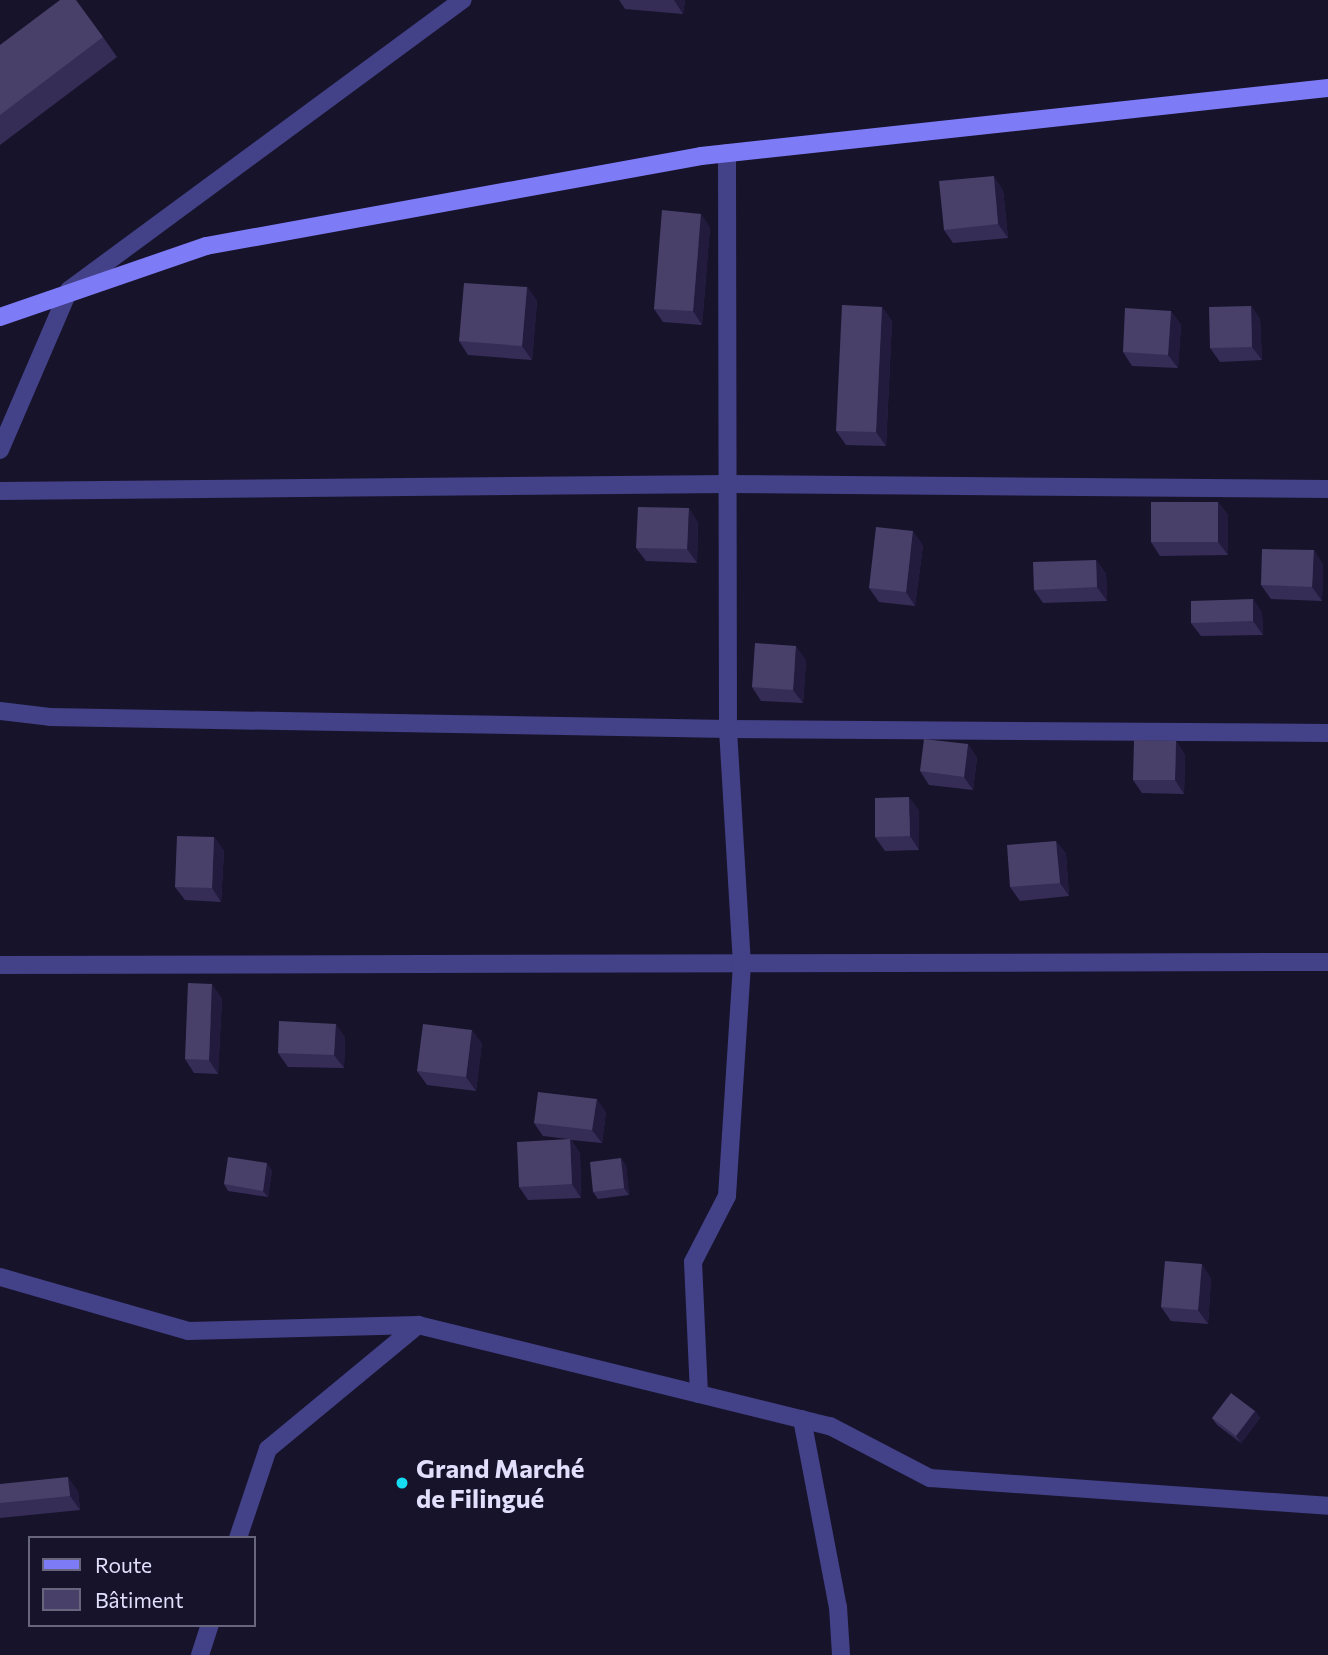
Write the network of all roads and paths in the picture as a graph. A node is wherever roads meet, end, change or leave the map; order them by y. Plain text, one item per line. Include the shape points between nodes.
1 (463, 0) edge
2 (1328, 88) edge
3 (727, 153) junction
4 (69, 290) junction
5 (0, 317) edge
6 (0, 450) edge
7 (728, 484) junction
8 (1328, 489) edge
9 (0, 491) edge
10 (0, 711) edge
11 (728, 729) junction
12 (1328, 733) edge
13 (1328, 962) edge
14 (0, 965) edge
15 (742, 965) junction
16 (0, 1277) edge
17 (418, 1325) junction
18 (699, 1394) junction
19 (802, 1419) junction
20 (1328, 1506) edge
21 (240, 1536) edge
22 (209, 1627) edge
23 (200, 1655) edge
24 (841, 1655) edge

1 - 4 street
2 - 3 street
3 - 4 street via 206,246
3 - 7 street
4 - 5 street
4 - 6 street
7 - 8 street
7 - 9 street
7 - 11 street
10 - 11 street via 64,718
11 - 12 street
11 - 15 street
13 - 15 street
14 - 15 street
15 - 18 street via 727,1196 694,1262
16 - 17 street via 188,1331
17 - 18 street
17 - 21 street via 268,1449
18 - 19 street
19 - 20 street via 830,1426 930,1478
19 - 24 street via 838,1606
22 - 23 street

